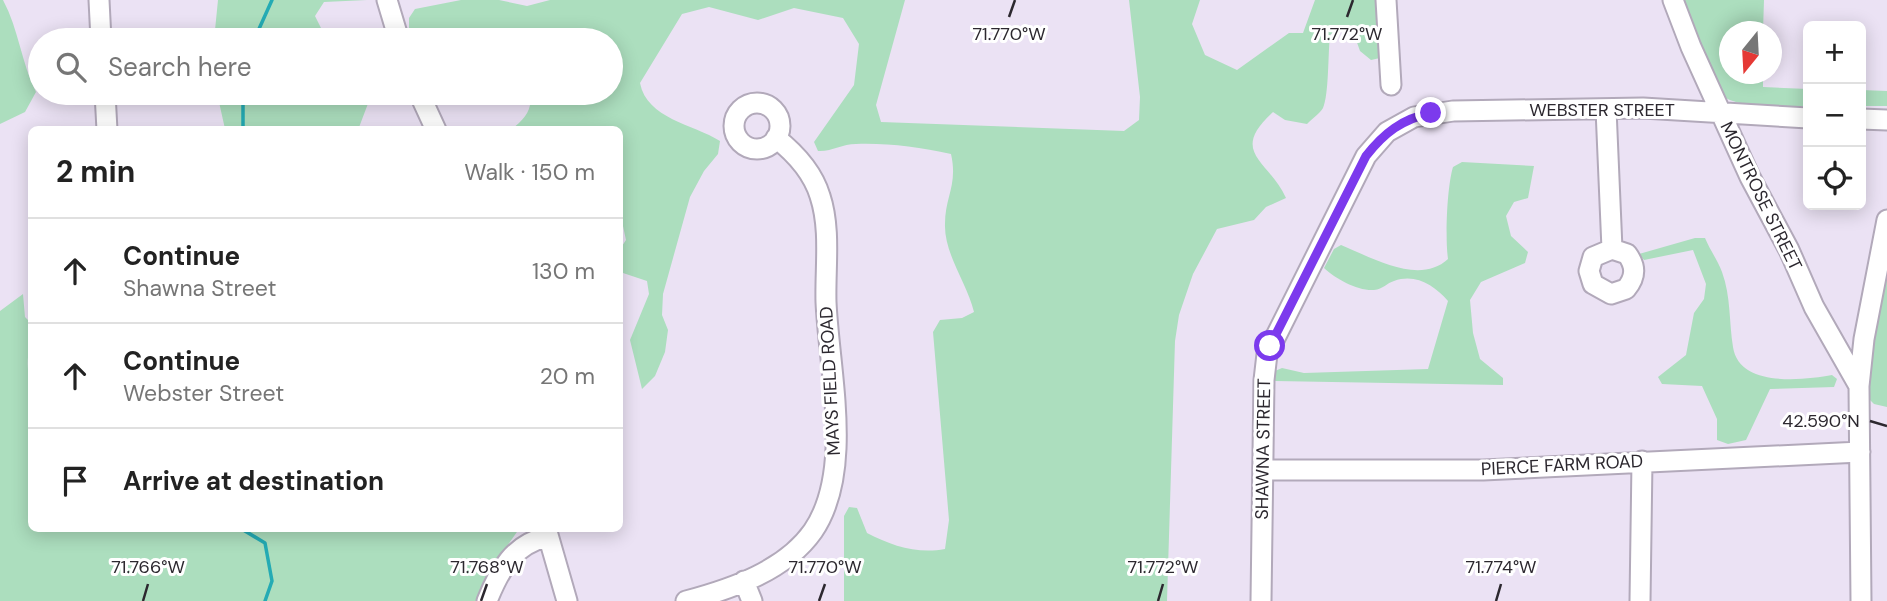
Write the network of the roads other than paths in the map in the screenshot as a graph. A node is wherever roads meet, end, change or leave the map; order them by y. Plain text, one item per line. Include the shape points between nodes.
1 (99, 0) edge
2 (387, 0) edge
3 (1386, 0) edge
4 (1673, 0) edge
5 (101, 28) edge
6 (395, 28) edge
7 (1391, 85) dead end
8 (105, 105) edge
9 (425, 105) edge
10 (1606, 109) junction
11 (1719, 111) junction
12 (1803, 118) edge
13 (1866, 119) edge
14 (1887, 120) edge
15 (1398, 125) joint
16 (107, 126) edge
17 (434, 126) edge
18 (776, 138) dead end
19 (1887, 220) edge
20 (1612, 249) dead end
21 (1830, 334) junction
22 (1864, 339) junction
23 (1859, 386) junction
24 (1860, 452) junction
25 (1642, 461) junction
26 (1263, 470) junction
27 (546, 533) edge
28 (744, 581) junction
29 (487, 601) edge
30 (567, 601) edge
31 (686, 601) edge
32 (752, 601) edge
33 (1261, 601) edge
34 (1640, 601) edge
35 (1861, 601) edge

1 - 5 street
2 - 6 street
3 - 7 street
4 - 11 street, MONTROSE STREET
8 - 16 street
9 - 17 street
10 - 11 street, WEBSTER STREET
10 - 15 street, WEBSTER STREET via 1453,111 1414,117
10 - 20 street
11 - 12 street, WEBSTER STREET
11 - 21 street, MONTROSE STREET
13 - 14 street
15 - 26 street, SHAWNA STREET via 1376,143 1357,171 1270,346 1264,380
18 - 28 street, MAYS FIELD ROAD via 810,174 822,204 835,454 829,496 813,530 788,558
19 - 22 street
21 - 22 street via 1846,341
21 - 23 street, MONTROSE STREET
22 - 23 street
23 - 24 street
24 - 25 street, PIERCE FARM ROAD
24 - 35 street
25 - 26 street, PIERCE FARM ROAD via 1472,470
25 - 34 street
26 - 33 street, SHAWNA STREET
27 - 29 street via 517,550
27 - 30 street
28 - 31 street, MAYS FIELD ROAD
28 - 32 street

